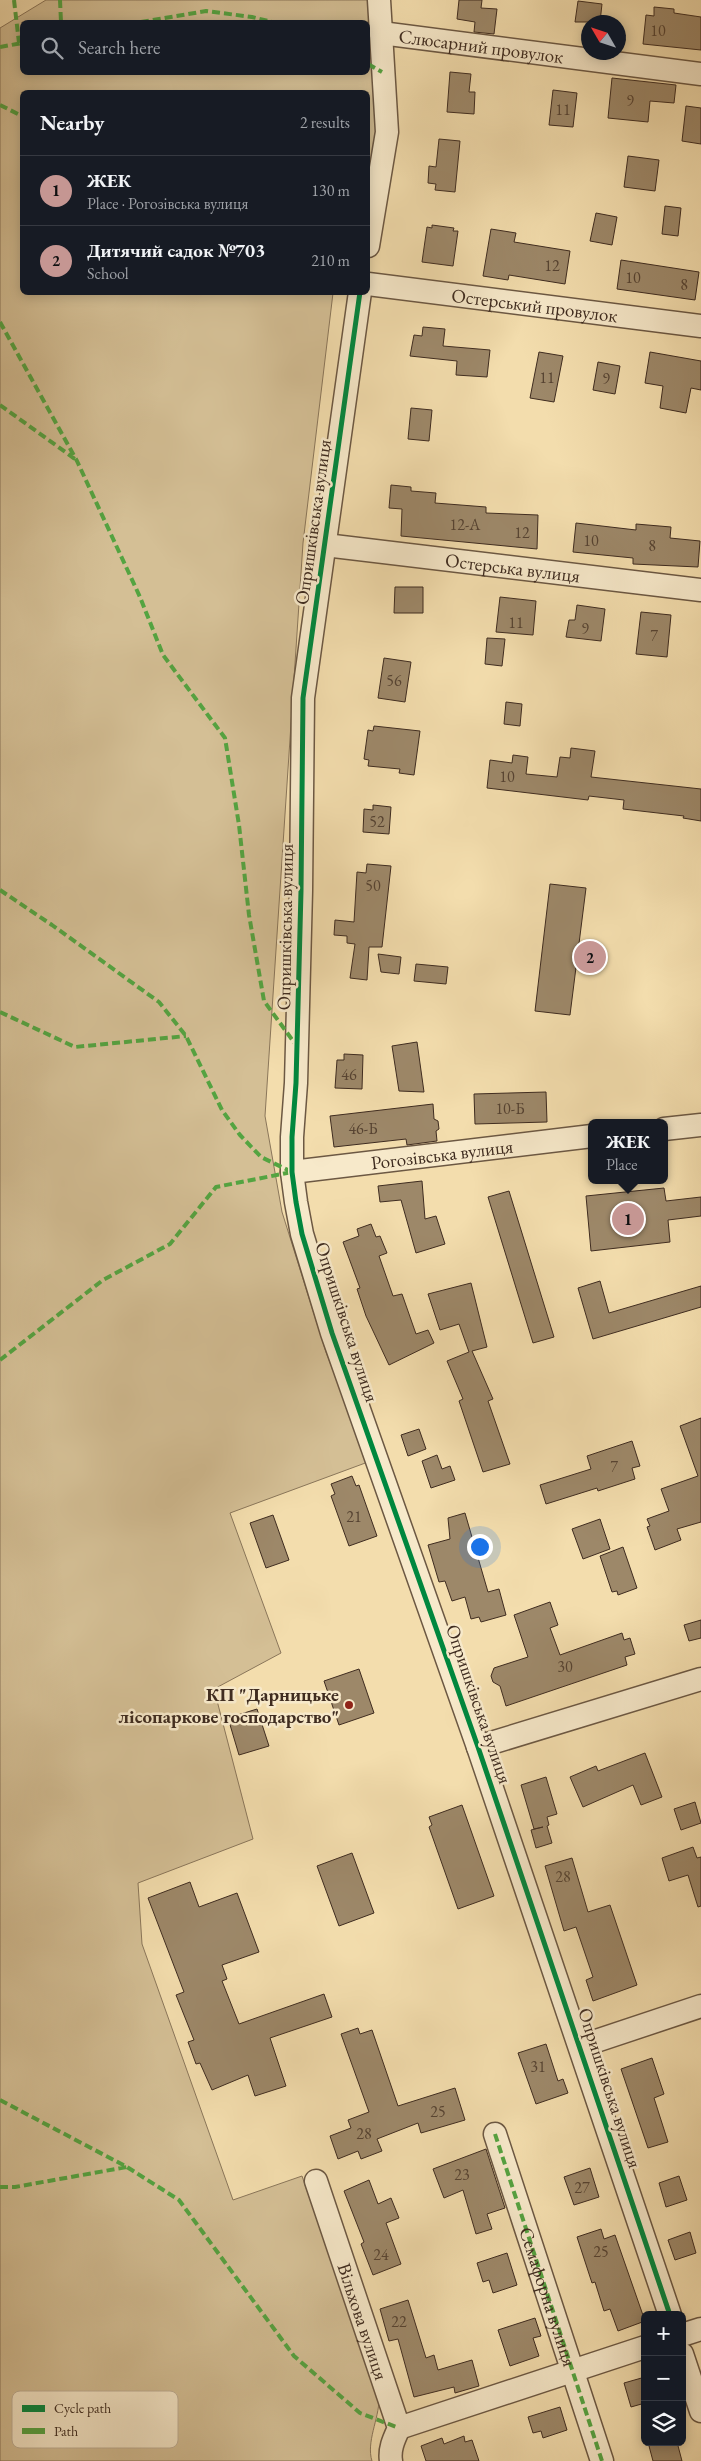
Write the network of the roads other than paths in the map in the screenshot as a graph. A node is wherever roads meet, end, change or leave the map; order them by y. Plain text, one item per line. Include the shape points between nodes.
1 (379, 0) edge
2 (381, 33) junction
3 (701, 74) edge
4 (370, 234) edge
5 (370, 284) edge
6 (360, 295) edge
7 (701, 326) edge
8 (325, 545) junction
9 (701, 590) edge
10 (701, 1125) edge
11 (668, 1129) edge
12 (588, 1136) edge
13 (292, 1172) junction
14 (701, 1679) edge
15 (478, 1747) junction
16 (701, 2006) edge
17 (581, 2046) junction
18 (495, 2134) dead end
19 (316, 2181) dead end
20 (669, 2311) edge
21 (701, 2329) edge
22 (686, 2334) edge
23 (641, 2348) edge
24 (683, 2356) edge
25 (572, 2371) junction
26 (701, 2411) edge
27 (399, 2428) junction
28 (391, 2461) edge
29 (602, 2461) edge

1 - 2 street
2 - 3 street, Слюсарний провулок
2 - 4 street via 387,132
5 - 7 street, Остерський провулок
6 - 8 street, Опришківська вулиця
8 - 9 street, Остерська вулиця
8 - 13 street, Опришківська вулиця via 303,698
10 - 11 street
12 - 13 street, Рогозівська вулиця
13 - 15 street, Опришківська вулиця via 302,1234 332,1333
14 - 15 street
15 - 17 street, Опришківська вулиця
16 - 17 street
17 - 20 street, Опришківська вулиця
18 - 25 street, Семафорна вулиця
19 - 27 street, Вільхова вулиця
21 - 22 street
23 - 25 street
24 - 26 street
25 - 27 street
25 - 29 street, Семафорна вулиця
27 - 28 street via 393,2440

